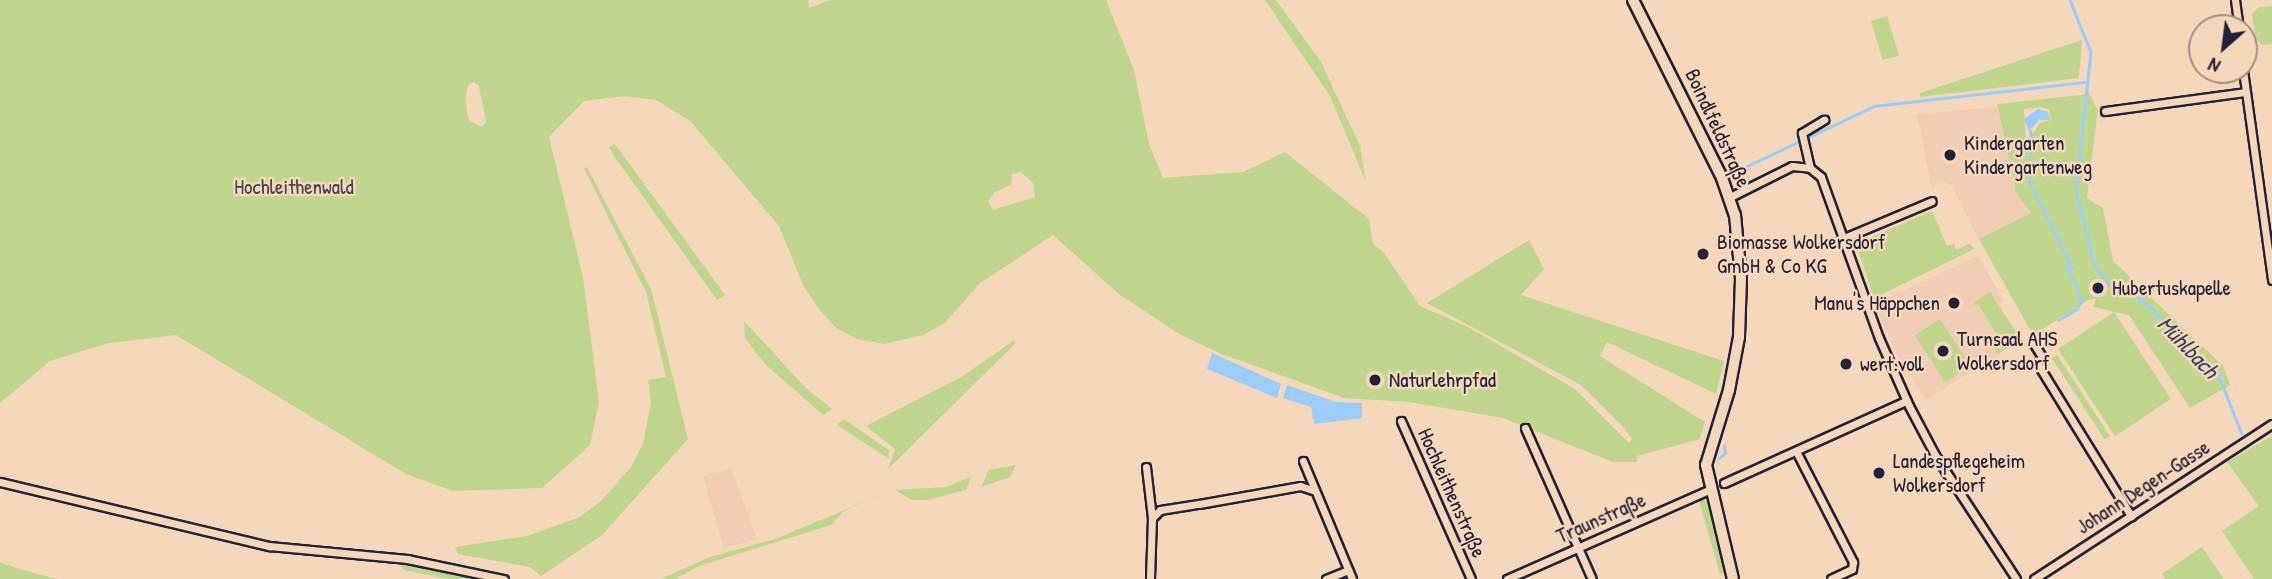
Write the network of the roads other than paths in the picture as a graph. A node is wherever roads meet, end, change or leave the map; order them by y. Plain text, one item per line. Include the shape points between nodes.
1 (1633, 0) edge
2 (2244, 84) edge
3 (2245, 92) junction
4 (2105, 111) dead end
5 (1824, 120) dead end
6 (1810, 168) junction
7 (1730, 197) junction
8 (1932, 201) dead end
9 (1844, 238) junction
10 (2272, 280) edge
11 (2034, 344) dead end
12 (1906, 401) junction
13 (1401, 421) dead end
14 (2272, 424) edge
15 (1525, 428) dead end
16 (1797, 453) junction
17 (1303, 461) dead end
18 (1146, 467) dead end
19 (0, 481) edge
20 (1724, 483) dead end
21 (1312, 489) junction
22 (1709, 490) junction
23 (2131, 516) junction
24 (1152, 518) junction
25 (1577, 548) junction
26 (1348, 570) junction
27 (504, 579) edge
28 (1150, 579) edge
29 (1326, 579) edge
30 (1352, 579) edge
31 (1471, 579) edge
32 (1507, 579) edge
33 (1592, 579) edge
34 (1733, 579) edge
35 (1831, 579) edge
36 (2016, 579) edge
37 (2034, 579) edge

1 - 7 street, Boindlfeldstraße
2 - 3 street
3 - 4 street
3 - 10 street
5 - 6 street via 1802,138
6 - 7 street via 1793,166
6 - 9 street via 1821,177
7 - 22 street, Boindlfeldstraße via 1741,268 1739,337 1729,390 1709,444
8 - 9 street
9 - 12 street
11 - 23 street via 2042,357 2037,363
12 - 16 street
12 - 36 street via 1935,455
13 - 31 street, Hochleithenstraße
14 - 23 street, Johann Degen-Gasse
15 - 25 street
16 - 20 street
16 - 35 street via 1853,562 1852,569
17 - 21 street
18 - 24 street
19 - 27 street via 269,546 407,559
21 - 24 street via 1300,486 1173,508 1156,512
21 - 26 street
22 - 25 street, Traunstraße
22 - 34 street
23 - 37 street, Johann Degen-Gasse
24 - 28 street
25 - 32 street, Traunstraße
25 - 33 street
26 - 29 street
26 - 30 street

